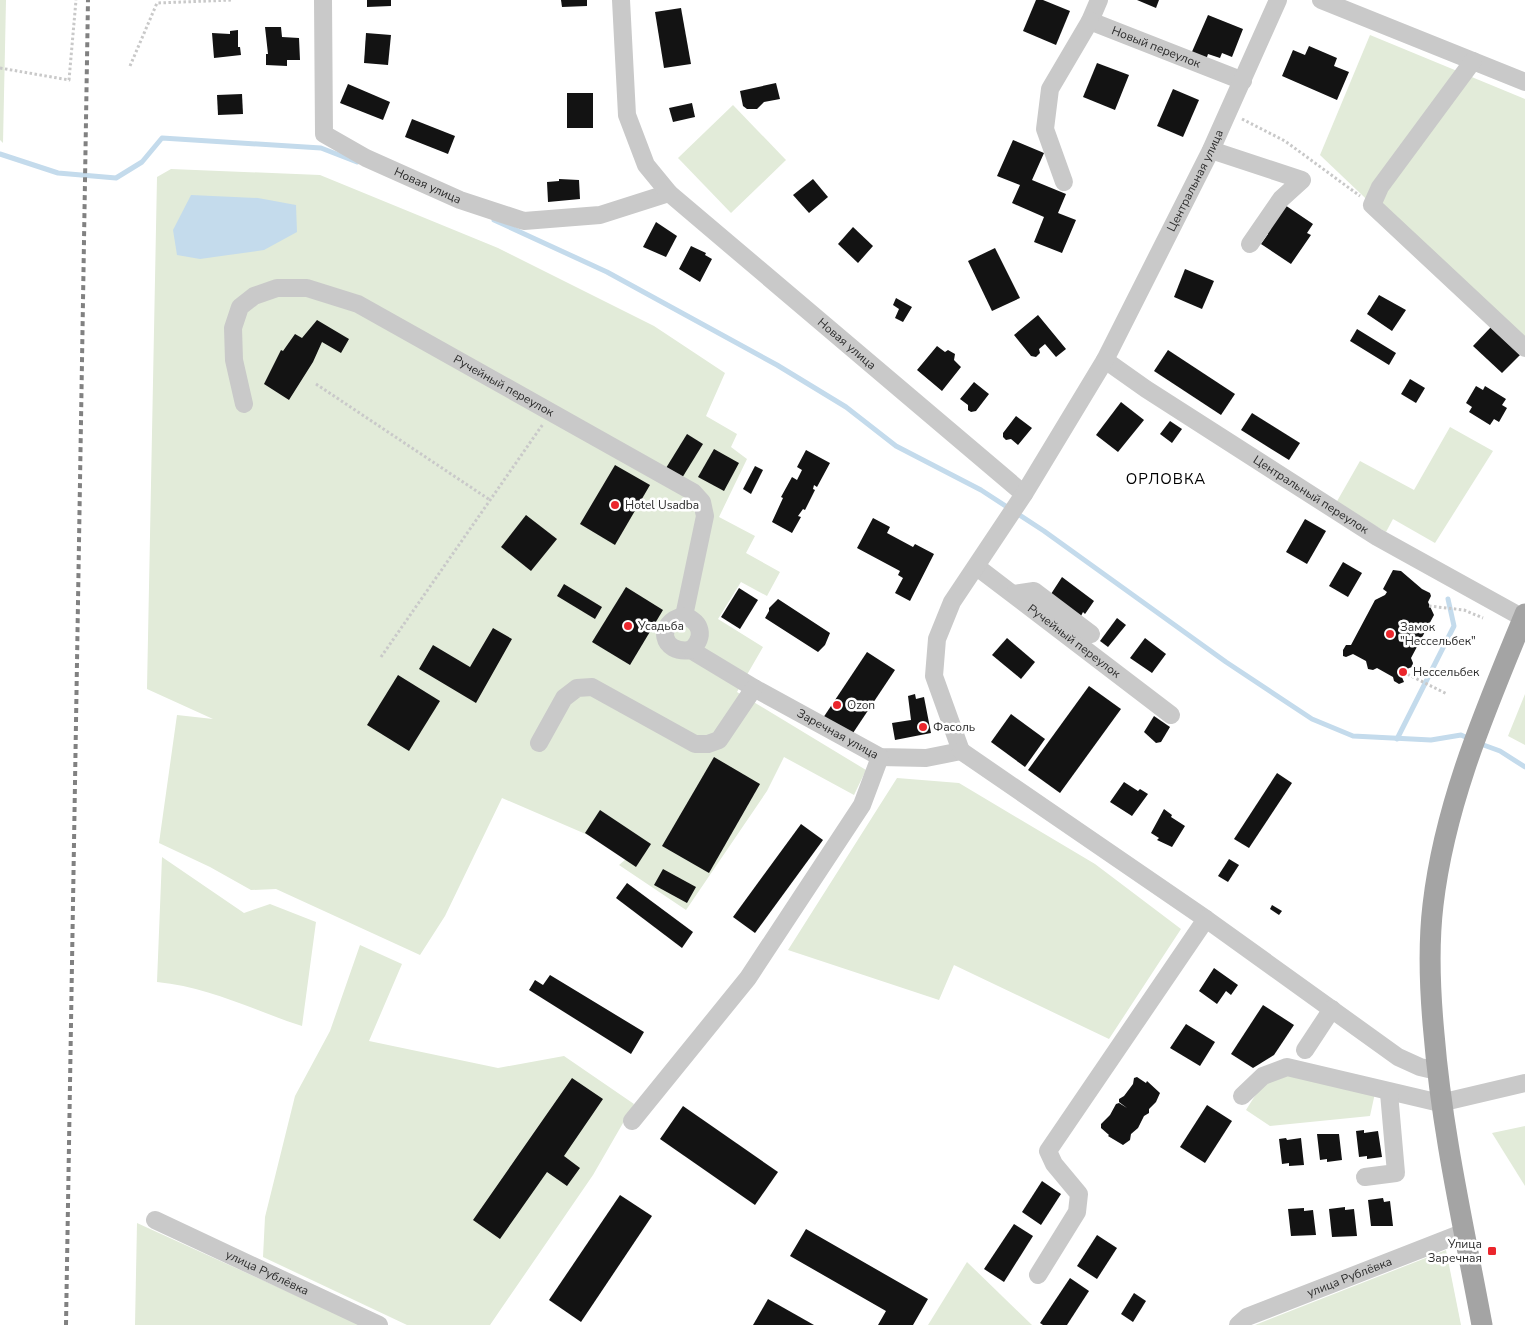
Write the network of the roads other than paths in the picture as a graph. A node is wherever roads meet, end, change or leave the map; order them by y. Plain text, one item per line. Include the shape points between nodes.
1 (323, 0) edge
2 (621, 0) edge
3 (1099, 0) edge
4 (1278, 0) edge
5 (1322, 0) edge
6 (1090, 21) junction
7 (1474, 61) junction
8 (1242, 81) junction
9 (1525, 82) edge
10 (1211, 150) junction
11 (1064, 182) dead end
12 (669, 193) junction
13 (1250, 244) dead end
14 (1525, 348) edge
15 (1105, 360) junction
16 (244, 404) dead end
17 (1024, 494) junction
18 (977, 567) junction
19 (1014, 594) junction
20 (684, 616) junction
21 (1524, 616) edge
22 (1091, 634) dead end
23 (691, 650) junction
24 (754, 688) junction
25 (1171, 715) dead end
26 (539, 743) dead end
27 (961, 751) junction
28 (880, 756) junction
29 (1206, 919) junction
30 (1332, 1009) junction
31 (1305, 1050) dead end
32 (1437, 1071) junction
33 (1525, 1083) edge
34 (1389, 1093) junction
35 (1242, 1096) dead end
36 (1440, 1103) junction
37 (632, 1121) dead end
38 (1365, 1177) dead end
39 (155, 1220) dead end
40 (1464, 1232) junction
41 (1038, 1275) dead end
42 (379, 1325) edge
43 (1238, 1325) edge
44 (1482, 1325) edge

1 - 12 street, Новая улица via 324,134 358,154 460,200 524,220 600,214
2 - 12 street, Новая улица via 627,115 646,165
3 - 6 street
4 - 8 street, Центральная улица
5 - 7 street
6 - 8 street, Новый переулок
6 - 11 street via 1050,89 1045,129
7 - 9 street
7 - 14 street via 1380,187 1372,205
8 - 10 street, Центральная улица
10 - 13 street via 1302,180 1281,199
10 - 15 street, Центральная улица
12 - 17 street, Новая улица
15 - 17 street, Центральная улица
15 - 21 street, Центральный переулок via 1377,537
16 - 20 street, Ручейный переулок via 234,360 234,328 240,307 254,296 277,288 307,288 358,304 693,492 702,502 705,516
17 - 18 street
18 - 19 street, Ручейный переулок
18 - 27 street via 952,602 937,639 934,676
19 - 22 street via 1034,591
19 - 25 street, Ручейный переулок
20 - 23 street via 699,626 698,644
20 - 23 street, Заречная улица via 674,618 666,626 665,637 670,646 680,652
21 - 32 main road via 1476,732 1448,818 1432,906 1430,990
23 - 24 street, Заречная улица
24 - 26 street via 719,740 708,744 695,744 592,687 577,688 564,698
24 - 28 street, Заречная улица
27 - 28 street, Заречная улица via 926,758
27 - 29 street
28 - 37 street via 862,805 748,978
29 - 30 street
29 - 41 street via 1048,1151 1054,1164 1079,1194 1077,1212
30 - 31 street
30 - 32 street via 1398,1057
32 - 36 main road
33 - 36 street
34 - 35 street via 1287,1067 1263,1076
34 - 36 street
34 - 38 street via 1396,1173
36 - 40 main road
39 - 42 street, улица Рублёвка
40 - 43 street, улица Рублёвка via 1247,1317
40 - 44 main road

